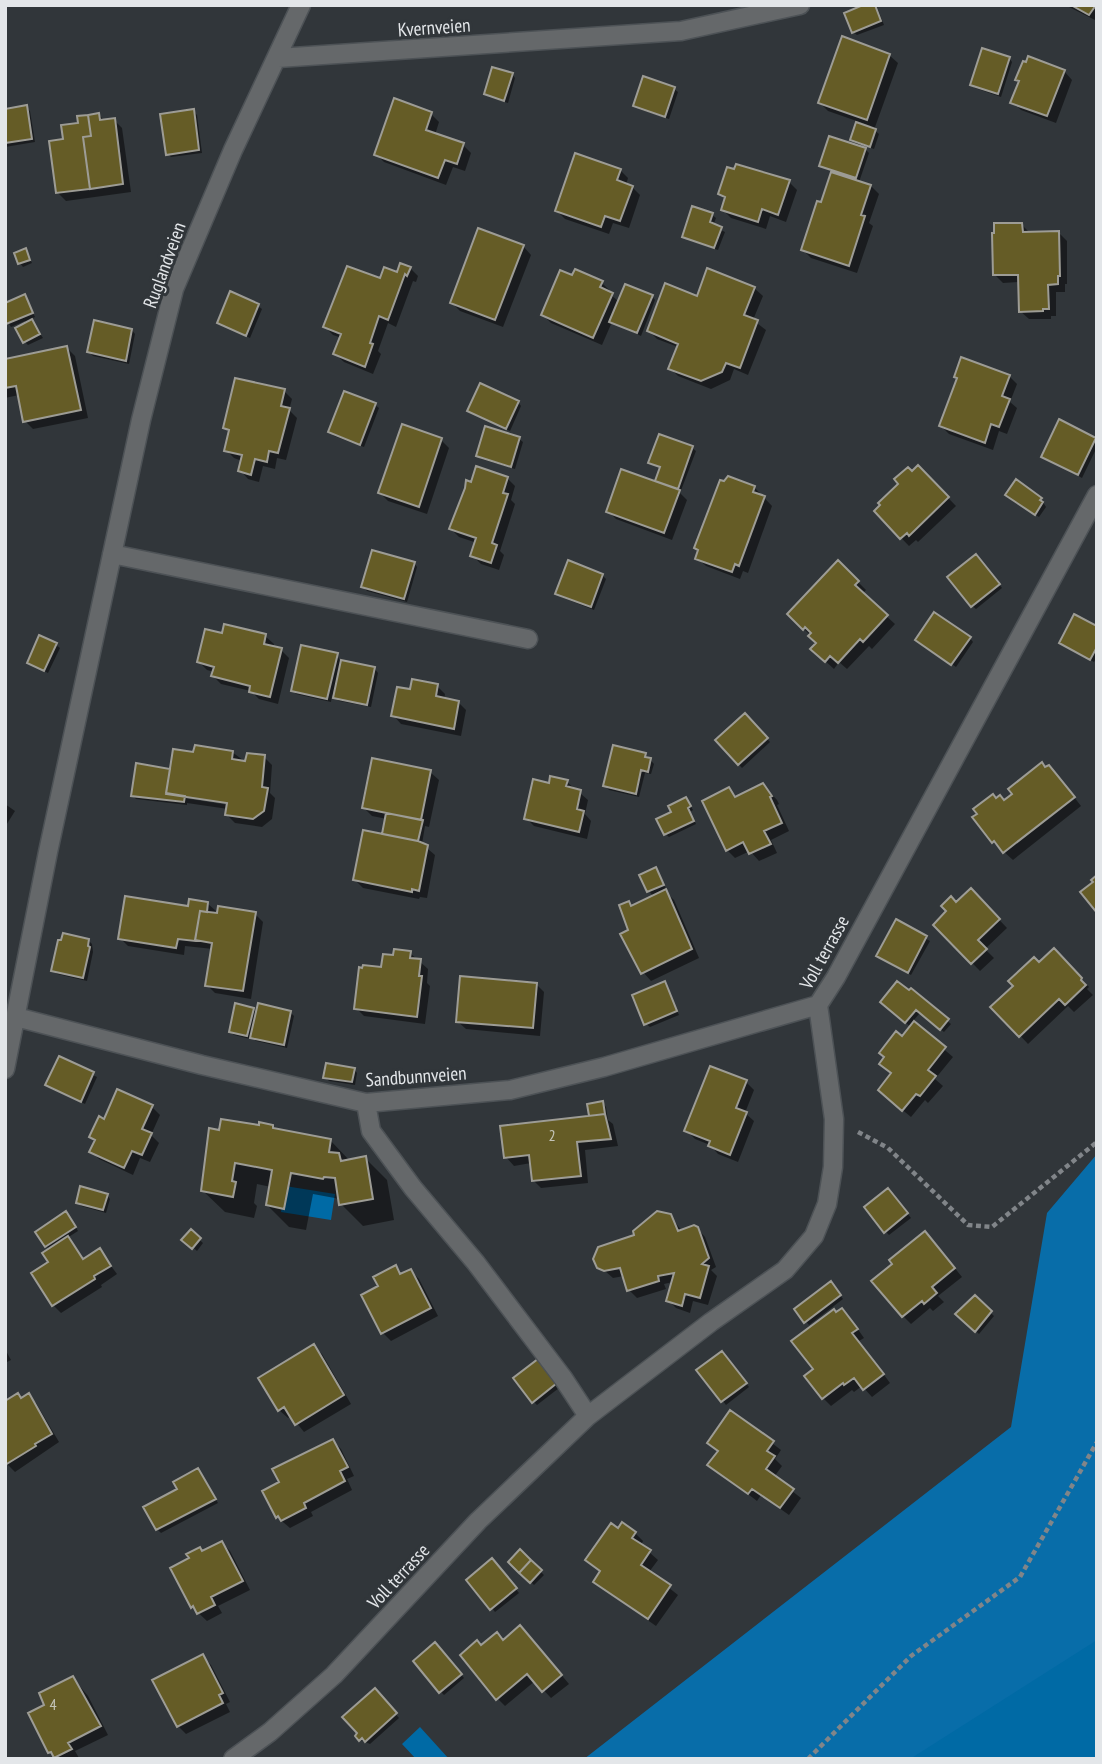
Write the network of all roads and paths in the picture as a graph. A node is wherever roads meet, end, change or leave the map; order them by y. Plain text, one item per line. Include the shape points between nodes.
1 (301, 5) edge
2 (800, 5) edge
3 (278, 58) junction
4 (1097, 495) edge
5 (112, 554) junction
6 (528, 639) dead end
7 (818, 1005) junction
8 (16, 1017) junction
9 (5, 1069) edge
10 (366, 1103) junction
11 (834, 1119) junction
12 (1097, 1142) edge
13 (588, 1416) junction
14 (1097, 1442) edge
15 (233, 1759) edge
16 (808, 1759) edge

1 - 3 street, Ruglandveien
2 - 3 street, Kvernveien via 681,31
3 - 5 street, Ruglandveien via 174,289
4 - 7 street, Voll terrasse
5 - 6 street
5 - 8 street, Ruglandveien
7 - 10 street, Sandbunnveien via 510,1090
7 - 11 street, Voll terrasse
8 - 9 street, Ruglandveien
8 - 10 street, Sandbunnveien
10 - 13 street via 371,1131 492,1284
11 - 12 path via 888,1148 968,1225 992,1227
11 - 13 street, Voll terrasse via 827,1204 814,1236 785,1270
13 - 15 street, Voll terrasse via 478,1521 334,1675
14 - 16 path via 1020,1577 911,1656

